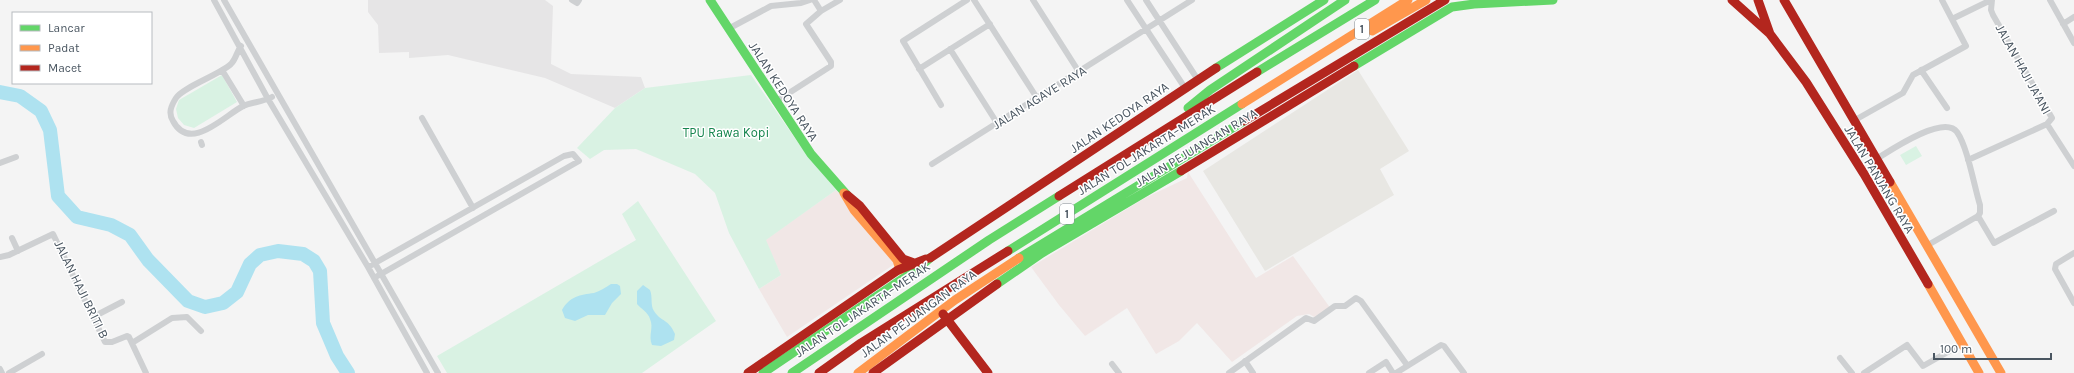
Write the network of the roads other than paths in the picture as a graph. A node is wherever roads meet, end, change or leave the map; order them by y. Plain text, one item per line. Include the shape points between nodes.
1 (214, 0) edge
2 (224, 0) edge
3 (572, 0) edge
4 (579, 0) edge
5 (710, 0) edge
6 (810, 0) edge
7 (814, 0) edge
8 (840, 0) edge
9 (967, 0) edge
10 (974, 0) edge
11 (1033, 0) edge
12 (1127, 0) edge
13 (1146, 0) edge
14 (1192, 0) edge
15 (1324, 0) edge
16 (1345, 0) edge
17 (1367, 0) edge
18 (1375, 0) edge
19 (1408, 0) edge
20 (1426, 0) edge
21 (1445, 0) edge
22 (1553, 0) edge
23 (1732, 0) edge
24 (1758, 0) edge
25 (1784, 0) edge
26 (1942, 0) edge
27 (1991, 0) edge
28 (2050, 0) edge
29 (821, 11) junction
30 (2074, 17) edge
31 (1160, 20) junction
32 (1952, 20) junction
33 (990, 24) junction
34 (2063, 24) junction
35 (1332, 27) junction
36 (728, 28) junction
37 (1146, 29) junction
38 (1770, 34) junction
39 (248, 43) junction
40 (2074, 43) edge
41 (240, 47) junction
42 (950, 49) junction
43 (1317, 57) junction
44 (919, 69) junction
45 (222, 70) junction
46 (1921, 70) junction
47 (1079, 72) junction
48 (1198, 80) junction
49 (1185, 88) junction
50 (277, 94) junction
51 (1036, 98) junction
52 (268, 99) junction
53 (775, 102) junction
54 (941, 105) dead end
55 (244, 106) junction
56 (1947, 108) dead end
57 (422, 118) dead end
58 (1855, 120) junction
59 (997, 123) junction
60 (2047, 124) junction
61 (1167, 126) junction
62 (16, 157) dead end
63 (1878, 158) junction
64 (1968, 160) junction
65 (0, 163) edge
66 (932, 164) dead end
67 (2074, 166) edge
68 (843, 192) junction
69 (473, 208) junction
70 (2054, 211) dead end
71 (1978, 216) junction
72 (12, 238) dead end
73 (1928, 244) junction
74 (18, 251) junction
75 (2074, 253) edge
76 (0, 257) edge
77 (930, 258) junction
78 (375, 263) junction
79 (914, 263) junction
80 (368, 267) junction
81 (900, 270) junction
82 (381, 274) junction
83 (374, 278) junction
84 (122, 302) dead end
85 (2074, 303) edge
86 (944, 315) junction
87 (93, 317) junction
88 (201, 331) dead end
89 (132, 343) junction
90 (1962, 344) junction
91 (42, 354) dead end
92 (1840, 358) dead end
93 (1245, 361) junction
94 (1112, 364) dead end
95 (1407, 365) junction
96 (0, 369) edge
97 (2, 373) edge
98 (9, 373) edge
99 (146, 373) edge
100 (427, 373) edge
101 (438, 373) edge
102 (748, 373) edge
103 (763, 373) edge
104 (792, 373) edge
105 (819, 373) edge
106 (858, 373) edge
107 (874, 373) edge
108 (988, 373) edge
109 (1118, 373) edge
110 (1229, 373) edge
111 (1253, 373) edge
112 (1369, 373) edge
113 (1393, 373) edge
114 (1396, 373) edge
115 (1464, 373) edge
116 (1852, 373) edge
117 (1864, 373) edge
118 (1979, 373) edge
119 (2001, 373) edge

1 - 41 street
2 - 39 street
3 - 4 street via 577,3
5 - 36 main road, JALAN KEDOYA RAYA
6 - 36 street via 770,6
7 - 29 street
8 - 29 street
9 - 44 street via 903,40 902,43
10 - 33 street
11 - 47 street
12 - 37 street
13 - 31 street
14 - 31 street, JALAN AGAVE RAYA
15 - 48 main road, JALAN KEDOYA RAYA
16 - 61 main road via 1202,96
17 - 35 main road
18 - 35 main road, JALAN TOL JAKARTA–MERAK / 1
19 - 43 main road, JALAN TOL JAKARTA–MERAK / 1
20 - 43 main road via 1346,46
21 - 86 main road, JALAN PEJUANGAN RAYA via 1037,246
22 - 86 main road, JALAN PEJUANGAN RAYA via 1467,3 1452,7 1042,253
23 - 38 main road
24 - 38 main road, JALAN PANJANG RAYA
25 - 58 main road, JALAN PANJANG RAYA
26 - 32 street
27 - 32 street
27 - 60 street, JALAN HAJI JA'ANI via 1993,15 2052,118
28 - 34 street
29 - 53 street via 806,24 831,62 831,66
30 - 34 street
31 - 37 street, JALAN AGAVE RAYA
31 - 48 street
32 - 46 street via 1966,46
33 - 42 street
33 - 51 street
34 - 40 street
35 - 61 main road, JALAN TOL JAKARTA–MERAK / 1
36 - 53 main road, JALAN KEDOYA RAYA
37 - 47 street, JALAN AGAVE RAYA
37 - 49 street
38 - 90 main road, JALAN PANJANG RAYA via 1806,82 1856,161
39 - 41 street
39 - 50 street
41 - 45 street via 238,55
41 - 52 street
42 - 44 street
42 - 59 street
43 - 105 main road, JALAN TOL JAKARTA–MERAK / 1 via 861,343
44 - 54 street
45 - 55 street
45 - 55 street via 177,96 170,109 173,122 184,132 202,133
46 - 56 street
46 - 58 street via 1911,77 1903,93
47 - 51 street, JALAN AGAVE RAYA
48 - 49 main road, JALAN KEDOYA RAYA
49 - 77 main road, JALAN KEDOYA RAYA
50 - 52 street
50 - 78 street
51 - 59 street, JALAN AGAVE RAYA
52 - 55 street
52 - 80 street
53 - 68 main road, JALAN KEDOYA RAYA via 811,154
57 - 69 street
58 - 63 main road, JALAN PANJANG RAYA
59 - 66 street, JALAN AGAVE RAYA
60 - 64 street, JALAN HAJI JA'ANI
60 - 67 street
61 - 104 main road, JALAN TOL JAKARTA–MERAK / 1 via 989,240
62 - 65 street
63 - 64 street via 1921,133 1945,127 1957,132
63 - 73 main road, JALAN PANJANG RAYA
64 - 71 street via 1980,205
68 - 79 main road, JALAN KEDOYA RAYA via 860,206 903,259
68 - 81 main road, JALAN KEDOYA RAYA via 854,210 897,260
69 - 78 street
69 - 82 street via 564,156 573,154 579,161
70 - 71 street via 1994,243
71 - 73 street
72 - 74 street
73 - 119 main road, JALAN PANJANG RAYA
74 - 76 street, JALAN HAJI BRITI B
74 - 87 street, JALAN HAJI BRITI B via 53,234
75 - 85 street via 2056,264 2055,269
77 - 79 main road, JALAN KEDOYA RAYA
77 - 103 main road, JALAN KEDOYA RAYA via 918,269
78 - 80 street
78 - 82 street
79 - 81 main road, JALAN KEDOYA RAYA
80 - 83 street
81 - 102 main road, JALAN KEDOYA RAYA
82 - 83 street
82 - 101 street
83 - 100 street
84 - 87 street
86 - 106 main road, JALAN PEJUANGAN RAYA
86 - 107 main road, JALAN PEJUANGAN RAYA
86 - 108 main road
87 - 89 street, JALAN HAJI BRITI B via 106,342 126,336
88 - 89 street via 187,317 175,317
89 - 99 street
90 - 117 street via 1923,366 1907,345
90 - 118 main road, JALAN PANJANG RAYA
91 - 98 street
92 - 116 street
93 - 95 street via 1306,318 1314,321 1335,306 1342,307 1358,299
93 - 110 street
93 - 111 street
94 - 109 street
95 - 114 street
95 - 115 street via 1441,345
96 - 97 street
112 - 113 street via 1386,362

